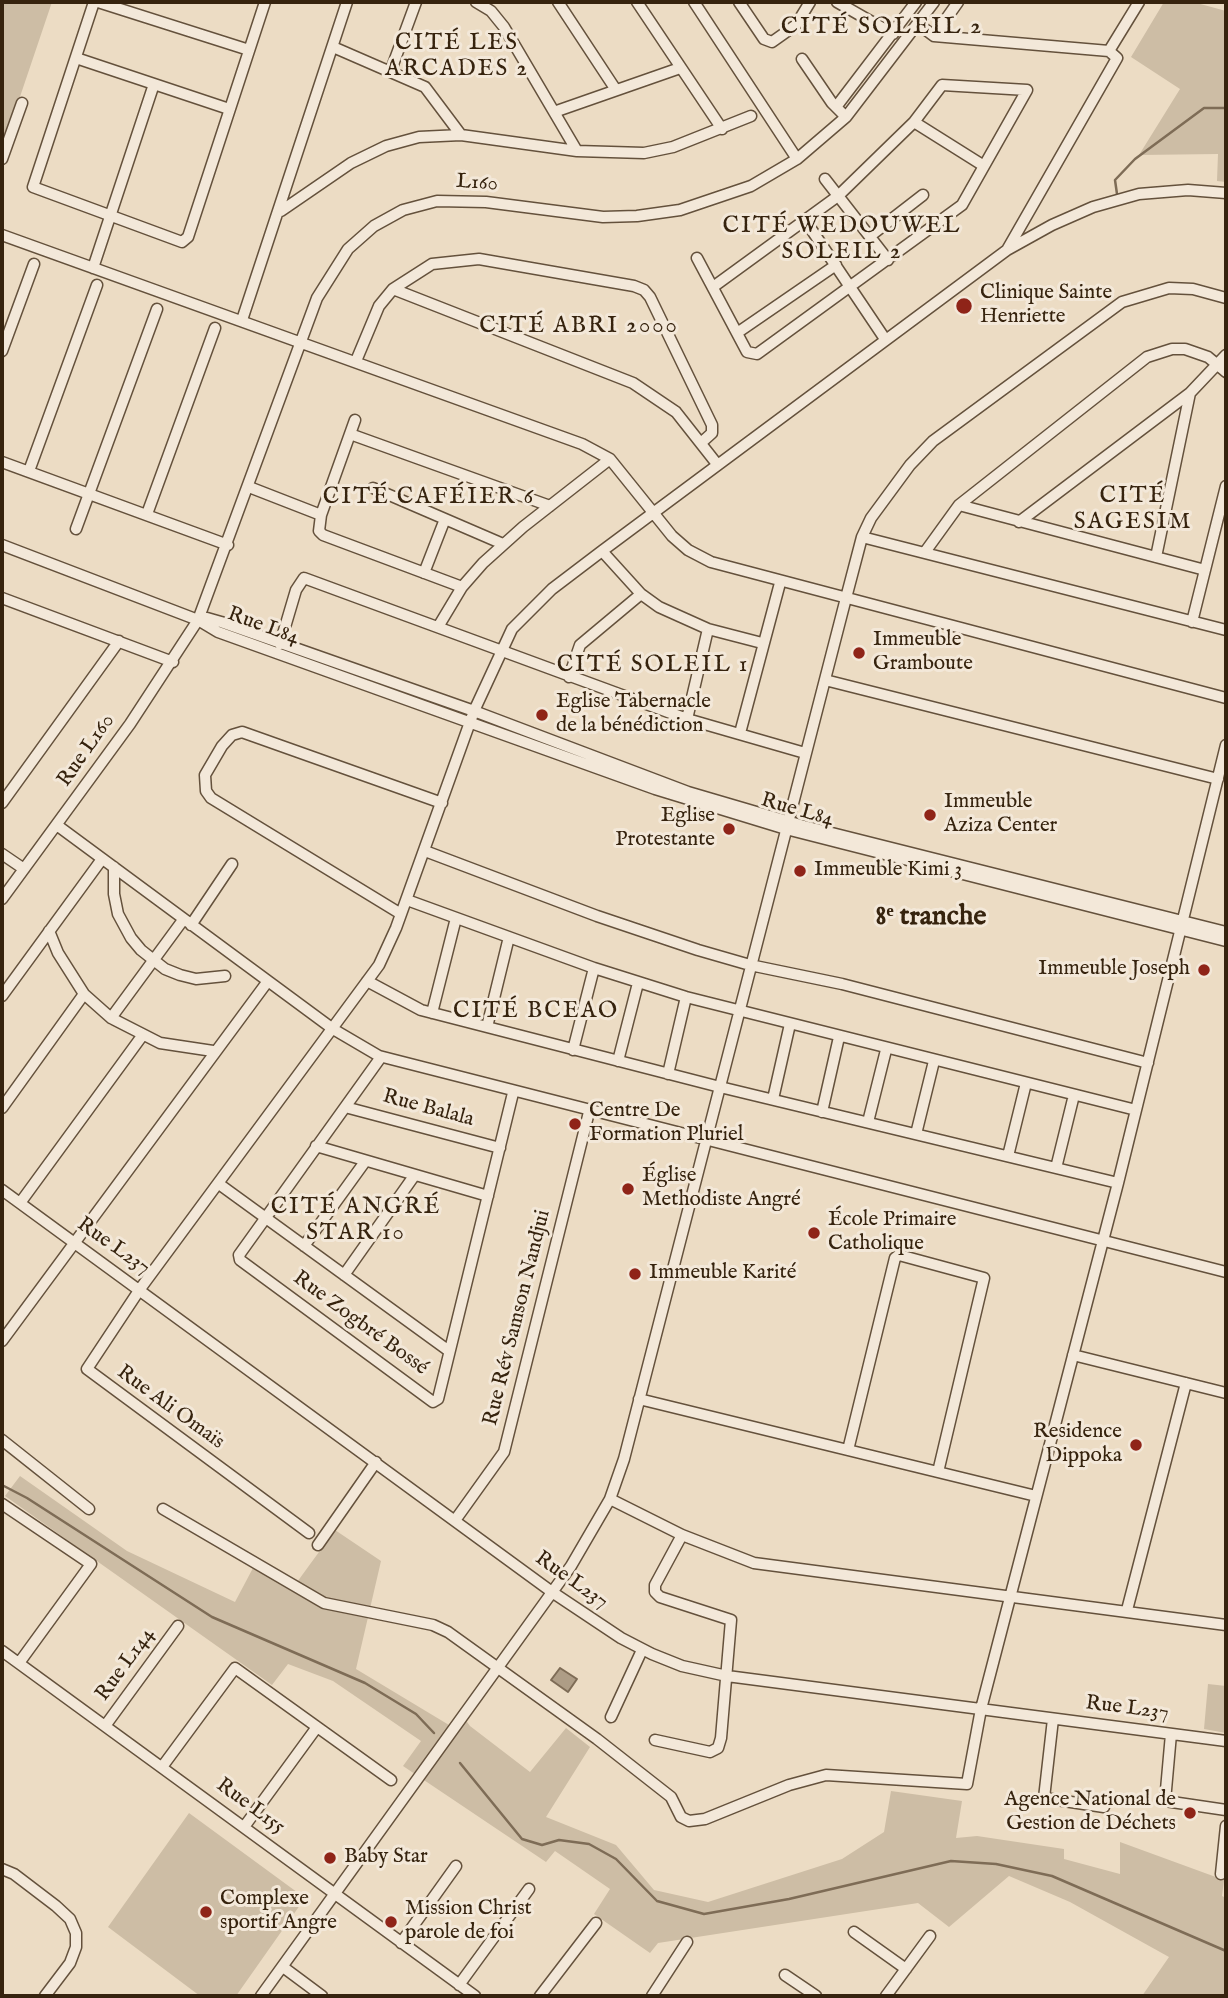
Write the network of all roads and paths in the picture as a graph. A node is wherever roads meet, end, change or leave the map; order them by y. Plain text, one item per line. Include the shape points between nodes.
1 (96, 2) edge
2 (265, 2) edge
3 (347, 2) edge
4 (416, 2) edge
5 (476, 2) edge
6 (558, 2) edge
7 (637, 2) edge
8 (694, 2) edge
9 (739, 2) edge
10 (810, 2) edge
11 (837, 2) edge
12 (916, 2) edge
13 (934, 2) edge
14 (958, 2) edge
15 (1139, 2) edge
16 (918, 24) junction
17 (893, 34) junction
18 (934, 36) junction
19 (333, 47) junction
20 (249, 50) junction
21 (1109, 51) junction
22 (76, 58) junction
23 (802, 59) dead end
24 (680, 68) junction
25 (391, 70) junction
26 (154, 84) junction
27 (616, 90) junction
28 (22, 103) dead end
29 (836, 107) junction
30 (229, 109) junction
31 (554, 112) junction
32 (751, 116) dead end
33 (846, 117) junction
34 (914, 122) junction
35 (722, 129) junction
36 (461, 135) junction
37 (576, 152) junction
38 (2, 159) edge
39 (797, 159) junction
40 (984, 166) junction
41 (825, 179) dead end
42 (1226, 193) edge
43 (923, 195) dead end
44 (838, 196) junction
45 (281, 211) junction
46 (109, 217) junction
47 (805, 220) junction
48 (2, 234) edge
49 (870, 236) junction
50 (1007, 250) junction
51 (697, 258) dead end
52 (888, 260) junction
53 (33, 264) dead end
54 (836, 265) junction
55 (93, 268) junction
56 (97, 285) dead end
57 (713, 287) junction
58 (852, 288) junction
59 (393, 289) junction
60 (1226, 298) edge
61 (157, 309) dead end
62 (242, 320) junction
63 (215, 328) dead end
64 (737, 333) junction
65 (885, 339) junction
66 (302, 341) junction
67 (2, 351) edge
68 (1226, 355) edge
69 (356, 361) junction
70 (1223, 369) edge
71 (1190, 393) junction
72 (355, 420) dead end
73 (350, 434) junction
74 (702, 442) junction
75 (610, 459) junction
76 (2, 461) edge
77 (717, 464) junction
78 (29, 471) junction
79 (1226, 486) edge
80 (249, 487) junction
81 (373, 488) dead end
82 (89, 493) junction
83 (960, 505) junction
84 (550, 506) junction
85 (655, 511) junction
86 (147, 514) junction
87 (321, 514) junction
88 (445, 519) junction
89 (1018, 522) junction
90 (76, 529) dead end
91 (862, 537) junction
92 (503, 544) junction
93 (2, 545) edge
94 (228, 545) junction
95 (601, 551) junction
96 (925, 552) junction
97 (1156, 557) junction
98 (1205, 570) junction
99 (424, 573) junction
100 (780, 583) junction
101 (462, 587) junction
102 (641, 594) junction
103 (2, 598) edge
104 (846, 598) junction
105 (198, 620) junction
106 (1192, 622) junction
107 (438, 627) junction
108 (708, 629) junction
109 (1226, 630) edge
110 (119, 641) junction
111 (762, 643) junction
112 (280, 644) junction
113 (500, 652) junction
114 (173, 662) junction
115 (569, 677) junction
116 (825, 680) junction
117 (1226, 698) edge
118 (474, 711) junction
119 (687, 719) junction
120 (471, 722) junction
121 (740, 733) junction
122 (1226, 745) edge
123 (806, 752) junction
124 (1218, 779) junction
125 (2, 803) edge
126 (442, 803) junction
127 (787, 825) junction
128 (58, 826) junction
129 (425, 850) junction
130 (2, 854) edge
131 (102, 859) junction
132 (232, 864) dead end
133 (114, 867) junction
134 (24, 869) junction
135 (2, 899) edge
136 (407, 900) junction
137 (401, 914) junction
138 (457, 918) junction
139 (187, 923) junction
140 (1181, 925) junction
141 (49, 931) junction
142 (1226, 932) edge
143 (509, 937) junction
144 (1226, 941) edge
145 (152, 961) junction
146 (750, 965) junction
147 (594, 968) junction
148 (225, 976) dead end
149 (268, 981) junction
150 (367, 981) junction
151 (638, 983) junction
152 (84, 994) junction
153 (2, 996) edge
154 (686, 997) junction
155 (739, 1011) junction
156 (432, 1013) junction
157 (111, 1018) junction
158 (790, 1024) junction
159 (487, 1027) junction
160 (333, 1029) junction
161 (142, 1036) junction
162 (839, 1037) junction
163 (573, 1049) junction
164 (886, 1050) junction
165 (213, 1051) junction
166 (381, 1057) junction
167 (618, 1061) junction
168 (934, 1061) junction
169 (1147, 1063) junction
170 (668, 1074) junction
171 (1026, 1083) junction
172 (720, 1087) junction
173 (513, 1093) junction
174 (1074, 1095) junction
175 (773, 1100) junction
176 (345, 1107) junction
177 (2, 1108) edge
178 (1136, 1110) junction
179 (589, 1112) junction
180 (821, 1112) junction
181 (868, 1122) junction
182 (916, 1134) junction
183 (706, 1142) junction
184 (316, 1146) junction
185 (500, 1148) junction
186 (1009, 1156) junction
187 (364, 1163) junction
188 (1056, 1168) junction
189 (414, 1177) junction
190 (1118, 1183) junction
191 (219, 1184) junction
192 (2, 1190) edge
193 (488, 1196) junction
194 (20, 1203) junction
195 (264, 1217) junction
196 (1103, 1241) junction
197 (74, 1242) junction
198 (304, 1246) junction
199 (1226, 1272) edge
200 (344, 1275) junction
201 (140, 1289) junction
202 (2, 1341) edge
203 (449, 1352) junction
204 (1073, 1355) junction
205 (1186, 1382) junction
206 (1226, 1393) edge
207 (639, 1399) junction
208 (2, 1440) edge
209 (848, 1450) junction
210 (376, 1462) junction
211 (938, 1472) junction
212 (1036, 1496) junction
213 (610, 1499) junction
214 (2, 1504) edge
215 (89, 1509) dead end
216 (163, 1509) dead end
217 (456, 1519) junction
218 (309, 1533) dead end
219 (682, 1535) junction
220 (318, 1545) dead end
221 (552, 1592) junction
222 (1010, 1594) junction
223 (1127, 1610) junction
224 (1226, 1625) edge
225 (178, 1626) dead end
226 (642, 1650) junction
227 (2, 1651) edge
228 (19, 1663) junction
229 (498, 1669) junction
230 (727, 1676) junction
231 (981, 1709) junction
232 (611, 1717) dead end
233 (1053, 1719) junction
234 (106, 1726) junction
235 (317, 1727) junction
236 (1171, 1734) junction
237 (655, 1740) dead end
238 (1226, 1741) edge
239 (162, 1768) junction
240 (391, 1780) dead end
241 (1104, 1807) dead end
242 (1226, 1810) edge
243 (1226, 1826) edge
244 (244, 1827) junction
245 (456, 1867) dead end
246 (2, 1869) edge
247 (1221, 1874) dead end
248 (529, 1889) dead end
249 (336, 1893) junction
250 (596, 1923) dead end
251 (854, 1932) dead end
252 (930, 1936) dead end
253 (687, 1942) dead end
254 (401, 1943) junction
255 (283, 1967) junction
256 (906, 1969) junction
257 (785, 1975) dead end
258 (459, 1985) junction
259 (892, 1994) edge
260 (45, 1996) edge
261 (261, 1996) edge
262 (322, 1996) edge
263 (475, 1996) edge
264 (540, 1996) edge
265 (652, 1996) edge
266 (816, 1996) edge

1 - 20 street
1 - 22 street
2 - 20 street
3 - 19 street
4 - 25 street
5 - 31 street via 499,20
6 - 27 street
7 - 24 street
8 - 39 street
9 - 10 street via 764,38 772,42 796,25
11 - 17 street
12 - 17 street
13 - 16 street, L160
14 - 18 street
15 - 21 street
16 - 18 street
16 - 33 street, L160
17 - 29 street
18 - 21 street
19 - 25 street
19 - 45 street
20 - 30 street
21 - 50 street via 1117,58 1116,64
22 - 26 street
22 - 46 street via 33,187
23 - 29 street
24 - 27 street
24 - 35 street
25 - 36 street via 428,89
26 - 30 street
26 - 46 street
27 - 31 street
28 - 38 street
29 - 33 street
30 - 46 street via 185,240 178,242
31 - 37 street
32 - 35 street
33 - 39 street, L160
34 - 40 street
34 - 40 street via 942,85 1026,89
34 - 44 street
35 - 37 street via 653,152
36 - 37 street
36 - 45 street via 419,137 386,146 351,163
39 - 66 street, L160 via 751,186 715,200 637,216 568,214 460,200 403,210 374,226 348,249 317,298
40 - 52 street via 962,205
41 - 44 street
42 - 50 street via 1139,194 1083,211
43 - 49 street
44 - 47 street
44 - 49 street
45 - 62 street
46 - 55 street
47 - 54 street
47 - 57 street
48 - 55 street
49 - 52 street
50 - 65 street
51 - 57 street
52 - 58 street
53 - 67 street
54 - 58 street
54 - 64 street
55 - 62 street
56 - 78 street
57 - 64 street
58 - 64 street via 757,354 747,352
58 - 65 street
59 - 69 street via 373,319
59 - 74 street via 633,383 676,412
59 - 74 street via 432,264 467,258 641,288 650,297 712,425 712,433
60 - 91 street via 1169,288 1122,302 1091,322 933,442 890,491
61 - 82 street
62 - 66 street
63 - 86 street
65 - 77 street
66 - 69 street
66 - 80 street, L160
68 - 70 street
69 - 75 street via 582,444
70 - 71 street
70 - 83 street via 1185,349 1147,358
71 - 89 street
71 - 97 street
72 - 73 street
73 - 84 street
73 - 87 street
74 - 77 street
75 - 84 street
75 - 85 street
76 - 78 street
77 - 85 street
78 - 82 street
79 - 98 street
80 - 87 street
80 - 94 street, L160
81 - 88 street
82 - 86 street
82 - 90 street
83 - 89 street
83 - 96 street
84 - 92 street
85 - 95 street
85 - 100 street via 688,550 735,571
86 - 94 street
87 - 99 street via 319,531 323,535
88 - 92 street
88 - 99 street
89 - 97 street
91 - 96 street
91 - 104 street
92 - 101 street
93 - 105 street
94 - 105 street, L160
95 - 102 street
95 - 113 street via 523,617
96 - 106 street
97 - 98 street
98 - 106 street
99 - 101 street
100 - 104 street
100 - 111 street
101 - 107 street
102 - 108 street
102 - 115 street via 580,645
103 - 110 street
104 - 116 street
104 - 117 street
105 - 112 street, Rue L84 via 207,618
105 - 114 street, Rue L160
105 - 120 street, Rue L84 via 218,632
106 - 109 street
107 - 112 street via 304,578
107 - 113 street
108 - 111 street
108 - 119 street
110 - 114 street
110 - 125 street
111 - 121 street
112 - 118 street, Rue L84
113 - 115 street
113 - 118 street
114 - 128 street, Rue L160
115 - 119 street
116 - 123 street
116 - 124 street
118 - 120 street
118 - 127 street, Rue L84
119 - 121 street
120 - 126 street
120 - 127 street, Rue L84 via 654,789
121 - 123 street
122 - 124 street
123 - 127 street
124 - 140 street
126 - 129 street
126 - 137 street via 242,732 222,746 205,775 211,798
127 - 140 street, Rue L84
127 - 146 street
128 - 131 street
128 - 134 street, Rue L160
129 - 136 street
129 - 146 street via 597,916
130 - 134 street
131 - 133 street
131 - 141 street
132 - 139 street
133 - 139 street
133 - 145 street via 114,894 122,923
134 - 135 street, Rue L160
136 - 137 street
136 - 138 street
137 - 150 street
138 - 143 street
138 - 156 street
139 - 145 street
139 - 149 street
140 - 142 street, Rue L84
140 - 144 street, Rue L84
140 - 169 street
141 - 152 street
141 - 153 street
143 - 147 street
143 - 159 street
145 - 148 street via 196,979
145 - 157 street
146 - 155 street
146 - 169 street via 842,984
147 - 151 street
147 - 163 street
149 - 160 street
149 - 165 street
150 - 156 street
150 - 160 street
151 - 154 street
151 - 167 street
152 - 157 street
152 - 177 street
154 - 155 street
154 - 170 street
155 - 158 street
155 - 172 street
156 - 159 street
157 - 161 street
158 - 162 street
158 - 175 street
159 - 163 street
160 - 166 street
160 - 191 street
161 - 165 street via 179,1048
161 - 194 street
162 - 164 street
162 - 180 street
163 - 167 street
164 - 168 street
164 - 181 street
165 - 197 street
166 - 173 street
166 - 176 street, Rue Zogbré Bossé
167 - 170 street
168 - 171 street
168 - 182 street
169 - 178 street
170 - 172 street
171 - 174 street
171 - 186 street
172 - 175 street
172 - 183 street
173 - 179 street
173 - 185 street, Rue Zogbré Bossé
174 - 178 street
174 - 188 street
175 - 180 street
176 - 184 street, Rue Zogbré Bossé
176 - 185 street, Rue Balala
178 - 190 street
179 - 183 street
179 - 217 street, Rue Rév Samson Nandjui via 504,1452
180 - 181 street
181 - 182 street
182 - 186 street
183 - 196 street
183 - 207 street
184 - 187 street
184 - 195 street, Rue Zogbré Bossé
185 - 193 street, Rue Zogbré Bossé
186 - 188 street
187 - 189 street
187 - 198 street
188 - 190 street
189 - 193 street
189 - 200 street
190 - 196 street
191 - 195 street
191 - 201 street
192 - 194 street, Rue L237
193 - 203 street, Rue Zogbré Bossé
194 - 197 street, Rue L237
195 - 198 street
195 - 203 street, Rue Zogbré Bossé via 240,1250 240,1260 433,1402 438,1399
196 - 199 street
196 - 204 street
197 - 201 street, Rue L237
197 - 202 street
198 - 200 street
200 - 203 street
201 - 210 street, Rue L237
201 - 218 street, Rue Ali Omaïs via 87,1369
204 - 205 street
204 - 212 street
205 - 206 street
205 - 223 street
207 - 209 street
207 - 213 street
208 - 215 street
209 - 211 street
209 - 211 street via 899,1255 984,1278
210 - 217 street, Rue L237
210 - 220 street
211 - 212 street
212 - 222 street
213 - 219 street
213 - 221 street
214 - 228 street via 91,1563
216 - 229 street via 324,1603 433,1625
217 - 221 street, Rue L237
219 - 222 street via 754,1563
219 - 230 street via 655,1592 732,1620
221 - 226 street, Rue L237
221 - 229 street
222 - 223 street
222 - 231 street
223 - 224 street
225 - 234 street, Rue L144
226 - 230 street, Rue L237 via 682,1666
226 - 232 street
227 - 228 street, Rue L155
228 - 234 street, Rue L155
229 - 231 street via 597,1739 671,1797 681,1817 694,1822 826,1775 967,1784
229 - 249 street
230 - 231 street, Rue L237
230 - 237 street via 718,1748 710,1752
231 - 233 street, Rue L237
233 - 236 street, Rue L237
233 - 241 street via 1044,1798
234 - 239 street, Rue L155
235 - 239 street via 235,1668
235 - 240 street
235 - 244 street
236 - 238 street, Rue L237
236 - 242 street via 1165,1801
239 - 244 street, Rue L155
243 - 247 street
244 - 249 street, Rue L155
245 - 254 street
246 - 260 street via 56,1906 70,1919 76,1933 70,1963
248 - 258 street
249 - 254 street, Rue L155
249 - 255 street
250 - 264 street
251 - 256 street
252 - 256 street
253 - 265 street
254 - 258 street, Rue L155
255 - 261 street
255 - 262 street
256 - 259 street
257 - 266 street
258 - 263 street, Rue L155

